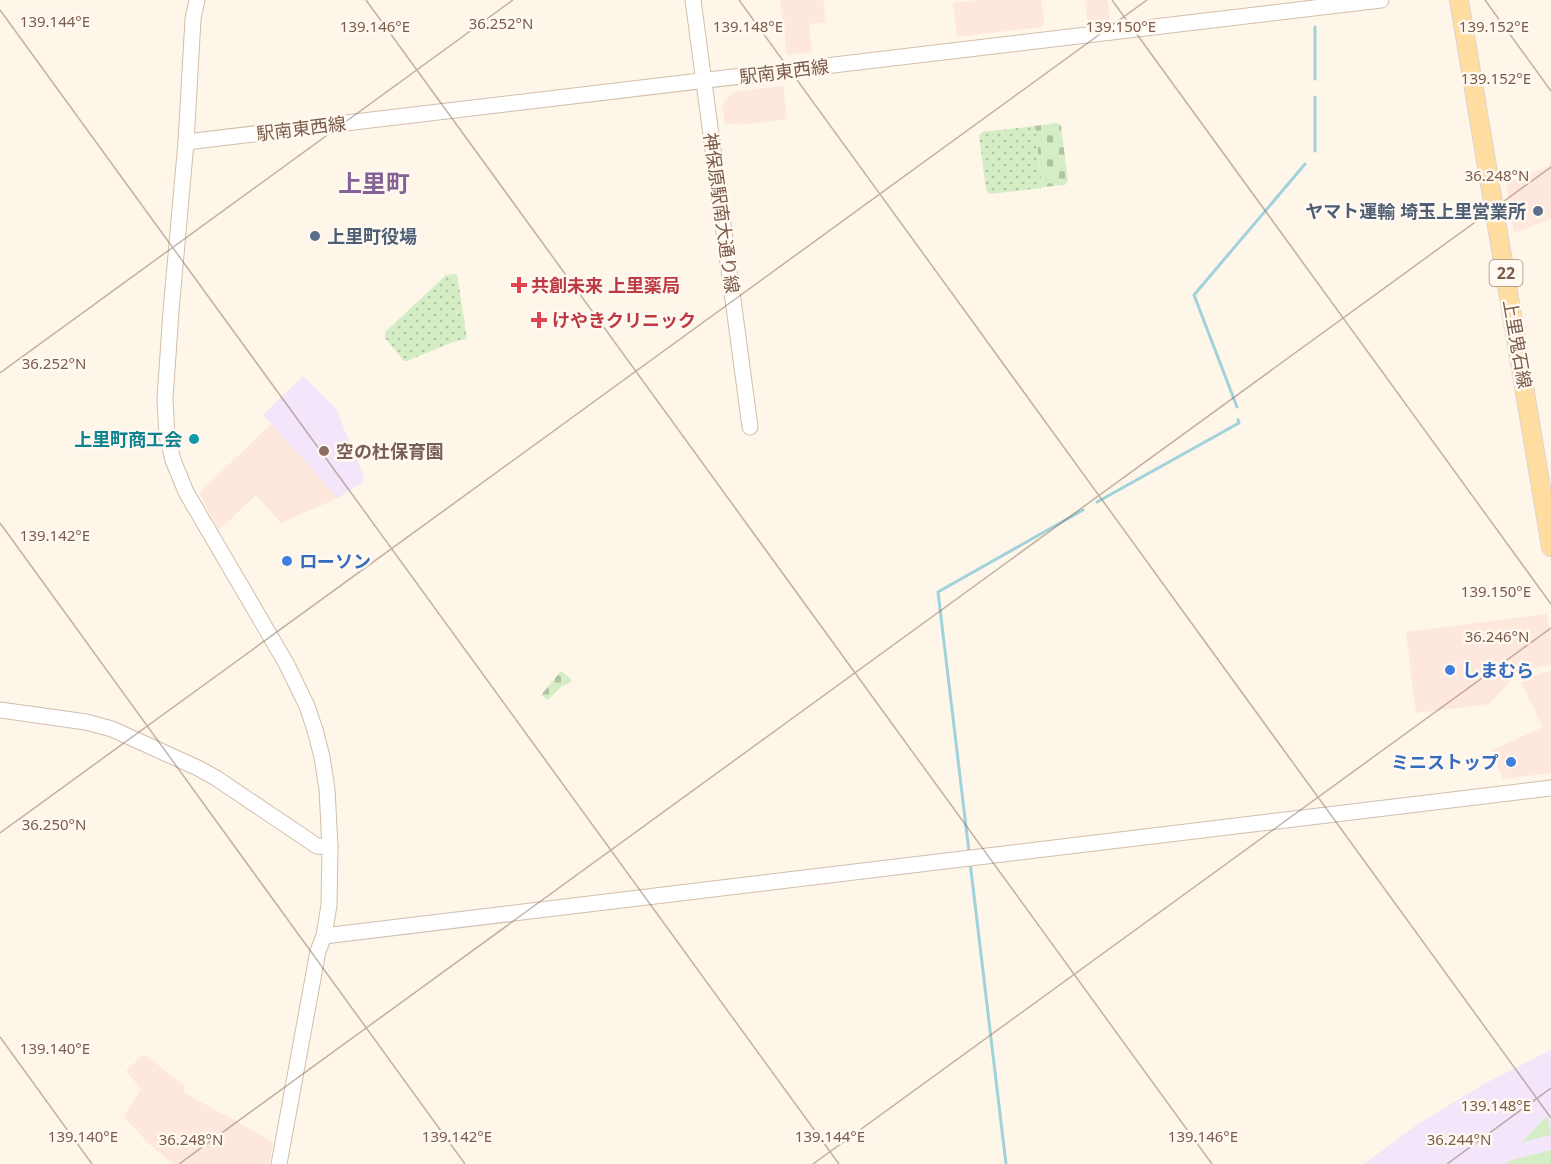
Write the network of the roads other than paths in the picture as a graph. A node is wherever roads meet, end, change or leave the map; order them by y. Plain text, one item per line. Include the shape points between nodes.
1 (197, 0) edge
2 (693, 0) edge
3 (1381, 0) edge
4 (1460, 0) edge
5 (704, 80) junction
6 (186, 142) junction
7 (750, 427) dead end
8 (1551, 547) edge
9 (0, 710) edge
10 (1551, 788) edge
11 (330, 847) junction
12 (324, 936) junction
13 (279, 1164) edge

1 - 6 street via 191,38
2 - 5 street, 神保原駅南大通り線
3 - 5 street, 駅南東西線
4 - 8 main road, 上里鬼石線 / 22
5 - 6 street, 駅南東西線
5 - 7 street, 神保原駅南大通り線
6 - 11 street via 165,392 167,436 186,492 307,706 322,757
9 - 11 street via 112,729 198,768 317,846
10 - 12 street
11 - 12 street
12 - 13 street

